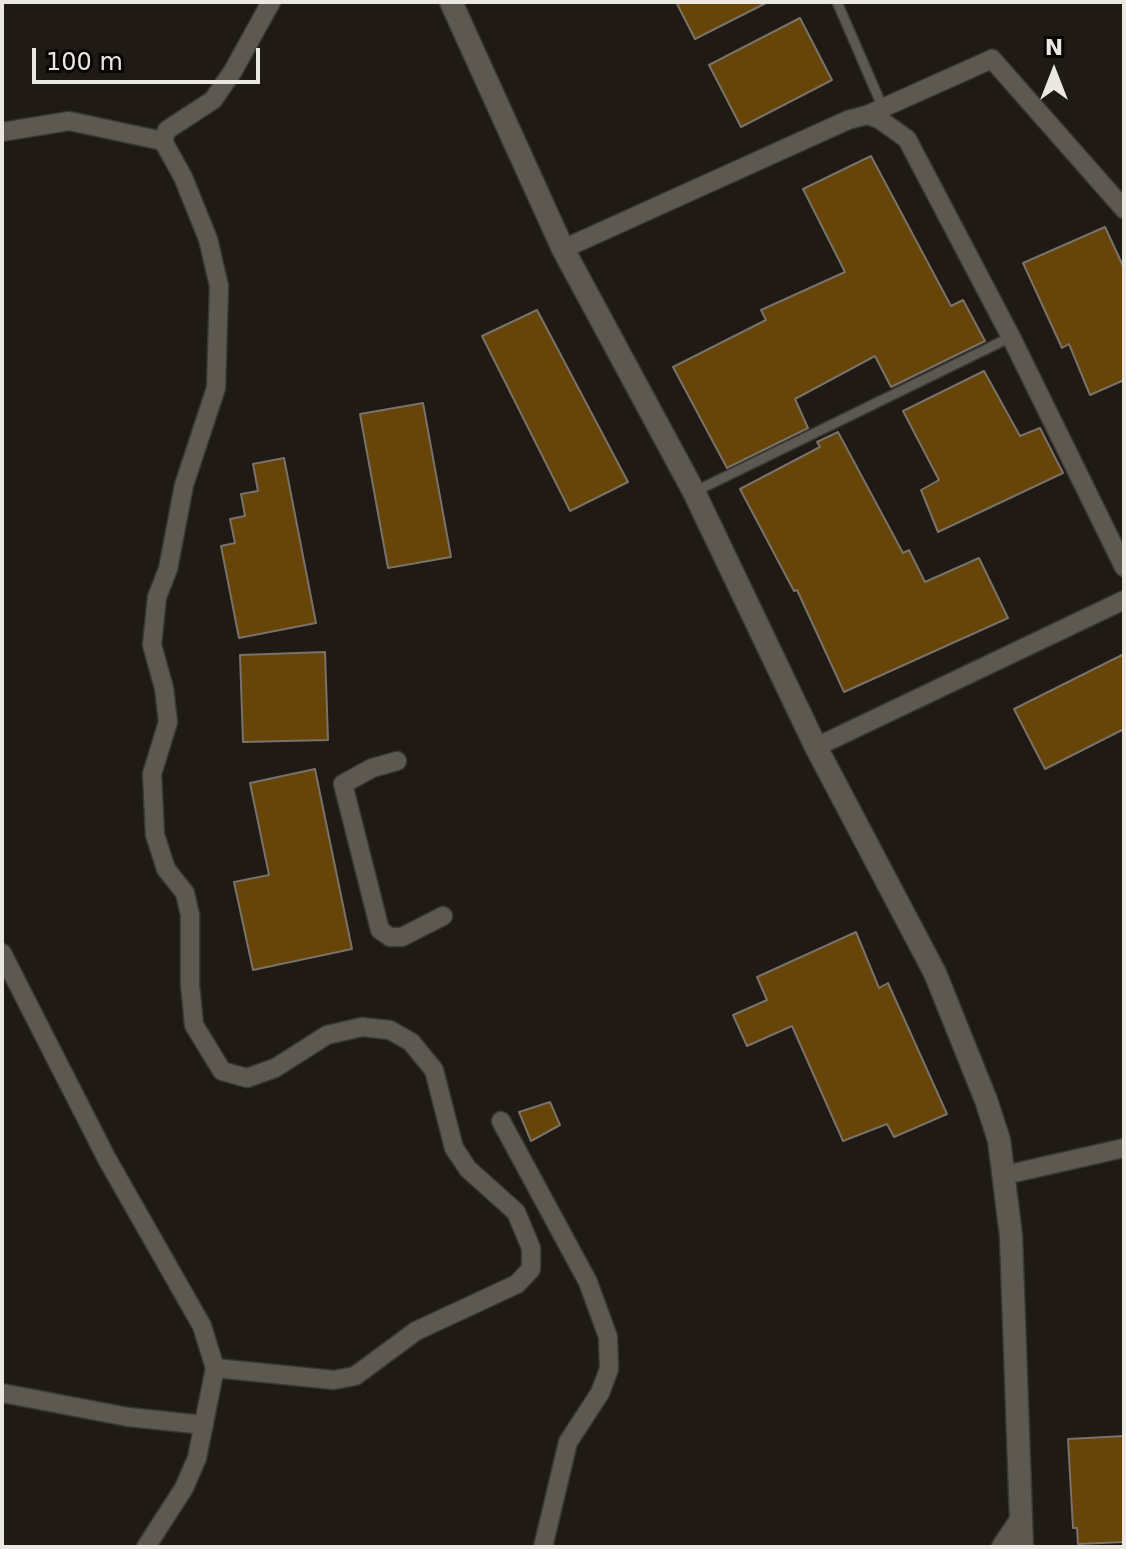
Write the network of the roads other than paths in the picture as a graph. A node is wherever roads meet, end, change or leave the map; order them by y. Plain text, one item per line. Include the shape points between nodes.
1 (271, 2) edge
2 (451, 2) edge
3 (837, 2) edge
4 (875, 111) junction
5 (2, 132) edge
6 (163, 141) junction
7 (1124, 209) edge
8 (563, 249) junction
9 (1011, 337) junction
10 (694, 492) junction
11 (1124, 567) edge
12 (1124, 600) edge
13 (816, 747) junction
14 (397, 761) dead end
15 (443, 916) dead end
16 (2, 953) edge
17 (501, 1121) dead end
18 (1124, 1148) edge
19 (1005, 1175) junction
20 (215, 1368) junction
21 (2, 1393) edge
22 (204, 1425) junction
23 (1021, 1520) junction
24 (146, 1547) edge
25 (543, 1547) edge
26 (1003, 1547) edge
27 (1022, 1547) edge

1 - 6 street via 213,100 167,130
2 - 8 street
3 - 4 lane
4 - 7 street via 992,59
4 - 8 street
4 - 9 street via 907,139
5 - 6 street via 69,121
6 - 20 street via 208,239 219,286 216,388 184,485 168,569 157,597 152,645 168,722 152,774 155,835 166,869 185,893 190,915 194,1025 222,1071 247,1078 275,1068 327,1035 362,1027 390,1030 411,1042 434,1070 454,1148 468,1169 516,1212 531,1248 531,1269 517,1284 416,1331 355,1376 334,1380
8 - 10 street
9 - 10 lane
9 - 11 street
10 - 13 street
12 - 13 street
13 - 19 street via 935,973 986,1100
14 - 15 street via 343,784 380,930 402,937
16 - 20 street via 107,1159 202,1326
17 - 25 street via 588,1282 608,1337 609,1369 568,1442
18 - 19 street
19 - 23 street
20 - 22 street
21 - 22 street
22 - 24 street via 184,1488
23 - 26 street
23 - 27 street

